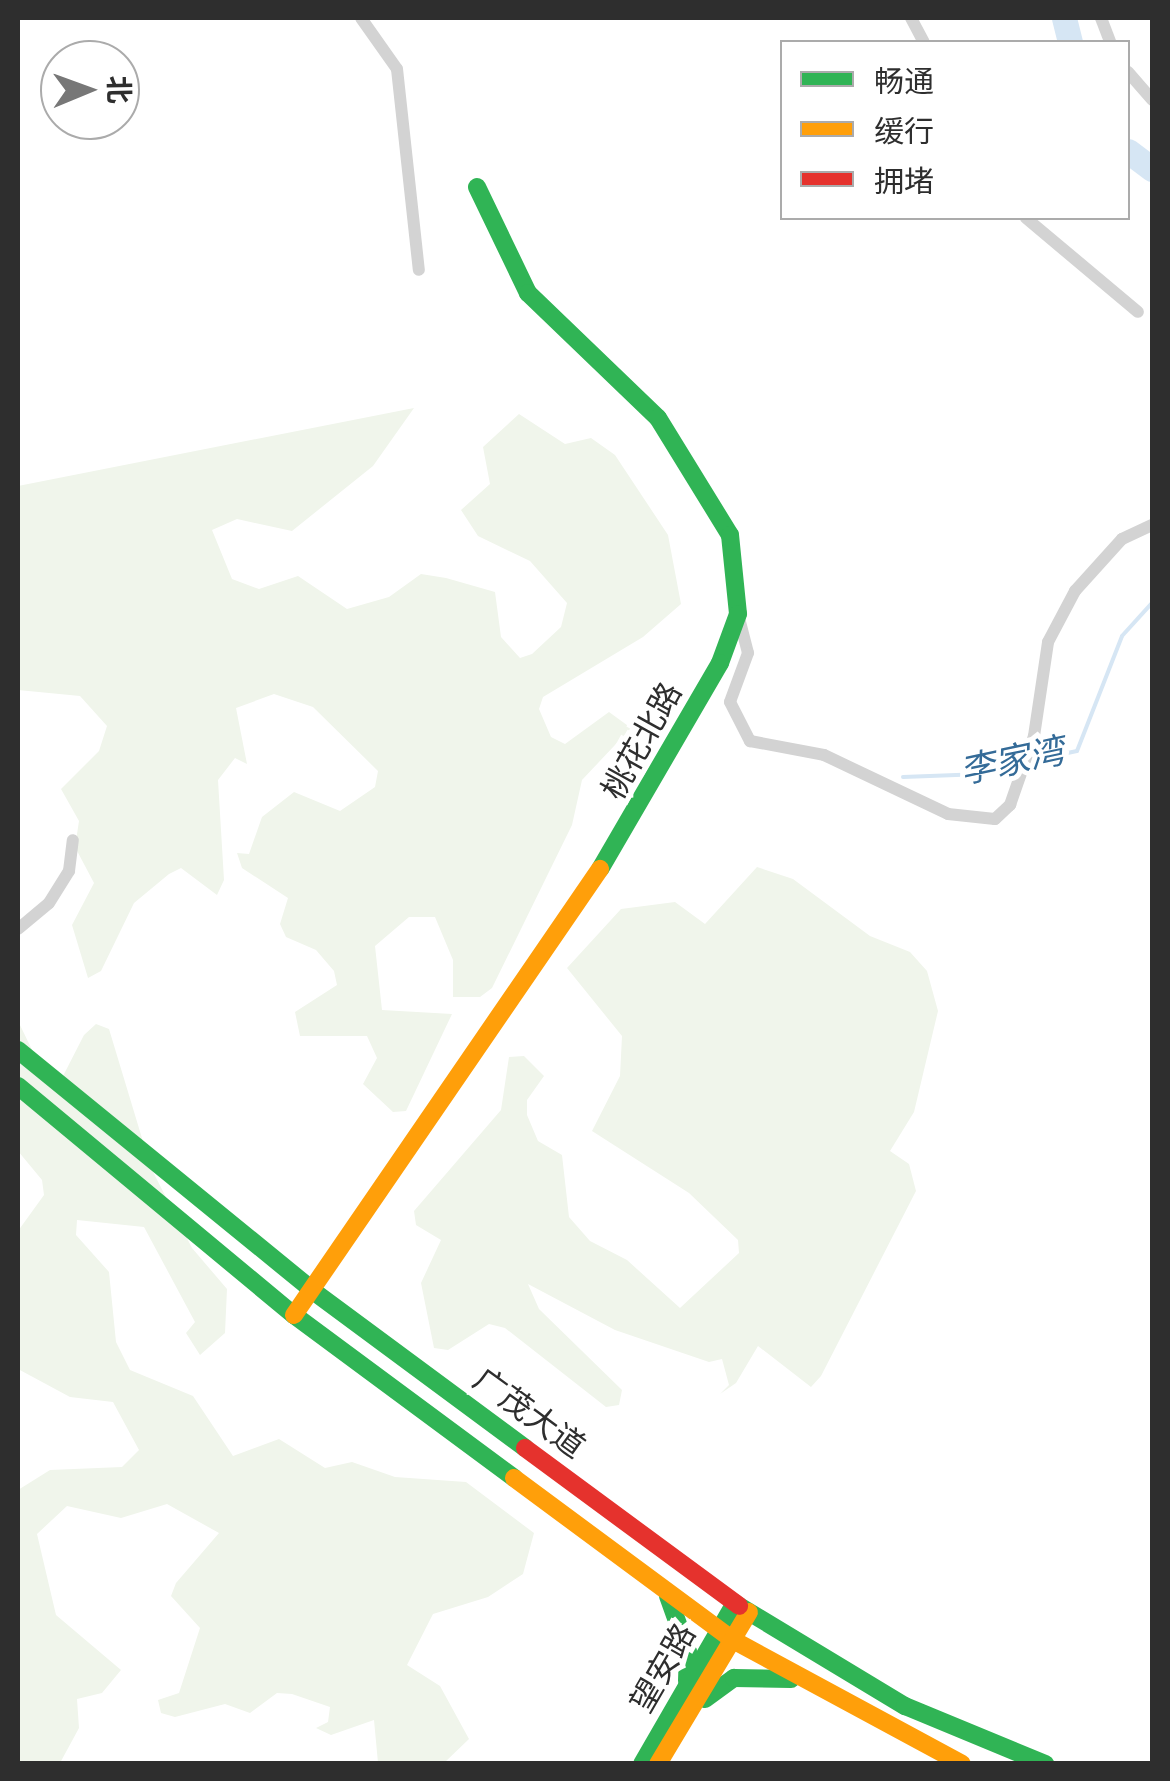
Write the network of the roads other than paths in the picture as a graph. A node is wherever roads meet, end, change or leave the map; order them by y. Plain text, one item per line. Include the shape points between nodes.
1 (361, 18) edge
2 (910, 18) edge
3 (923, 40) edge
4 (1130, 74) edge
5 (1152, 100) edge
6 (477, 187) dead end
7 (1028, 220) edge
8 (418, 270) dead end
9 (1138, 312) dead end
10 (1152, 525) edge
11 (738, 614) junction
12 (73, 840) dead end
13 (18, 930) edge
14 (18, 1050) edge
15 (18, 1086) edge
16 (313, 1291) junction
17 (294, 1316) junction
18 (666, 1591) junction
19 (742, 1607) junction
20 (726, 1635) junction
21 (801, 1680) junction
22 (687, 1686) junction
23 (680, 1723) junction
24 (642, 1764) edge
25 (658, 1764) edge
26 (962, 1764) edge
27 (1045, 1764) edge

1 - 8 street via 397,69
2 - 3 street
4 - 5 street
6 - 11 main road, 桃花北路 via 528,293 658,418 709,493 730,536
7 - 9 street
10 - 11 street via 1122,539 1075,591 1048,642 1034,736 996,818 977,820 824,756 750,741 730,702 748,653
11 - 16 main road, 桃花北路 via 720,663 620,841
12 - 13 street via 69,871 49,903
14 - 16 main road, 广茂大道
15 - 17 main road, 广茂大道
16 - 17 main road, 桃花北路
16 - 19 main road, 广茂大道
17 - 18 main road, 广茂大道
18 - 20 main road, 广茂大道
18 - 22 main road via 688,1652
19 - 20 main road, 望安路
19 - 27 main road, 广茂大道 via 905,1706
20 - 21 main road, 广茂大道
20 - 22 main road, 望安路
20 - 23 main road, 望安路
21 - 23 main road via 734,1678
21 - 26 main road, 广茂大道
22 - 24 main road, 望安路
23 - 25 main road, 望安路

